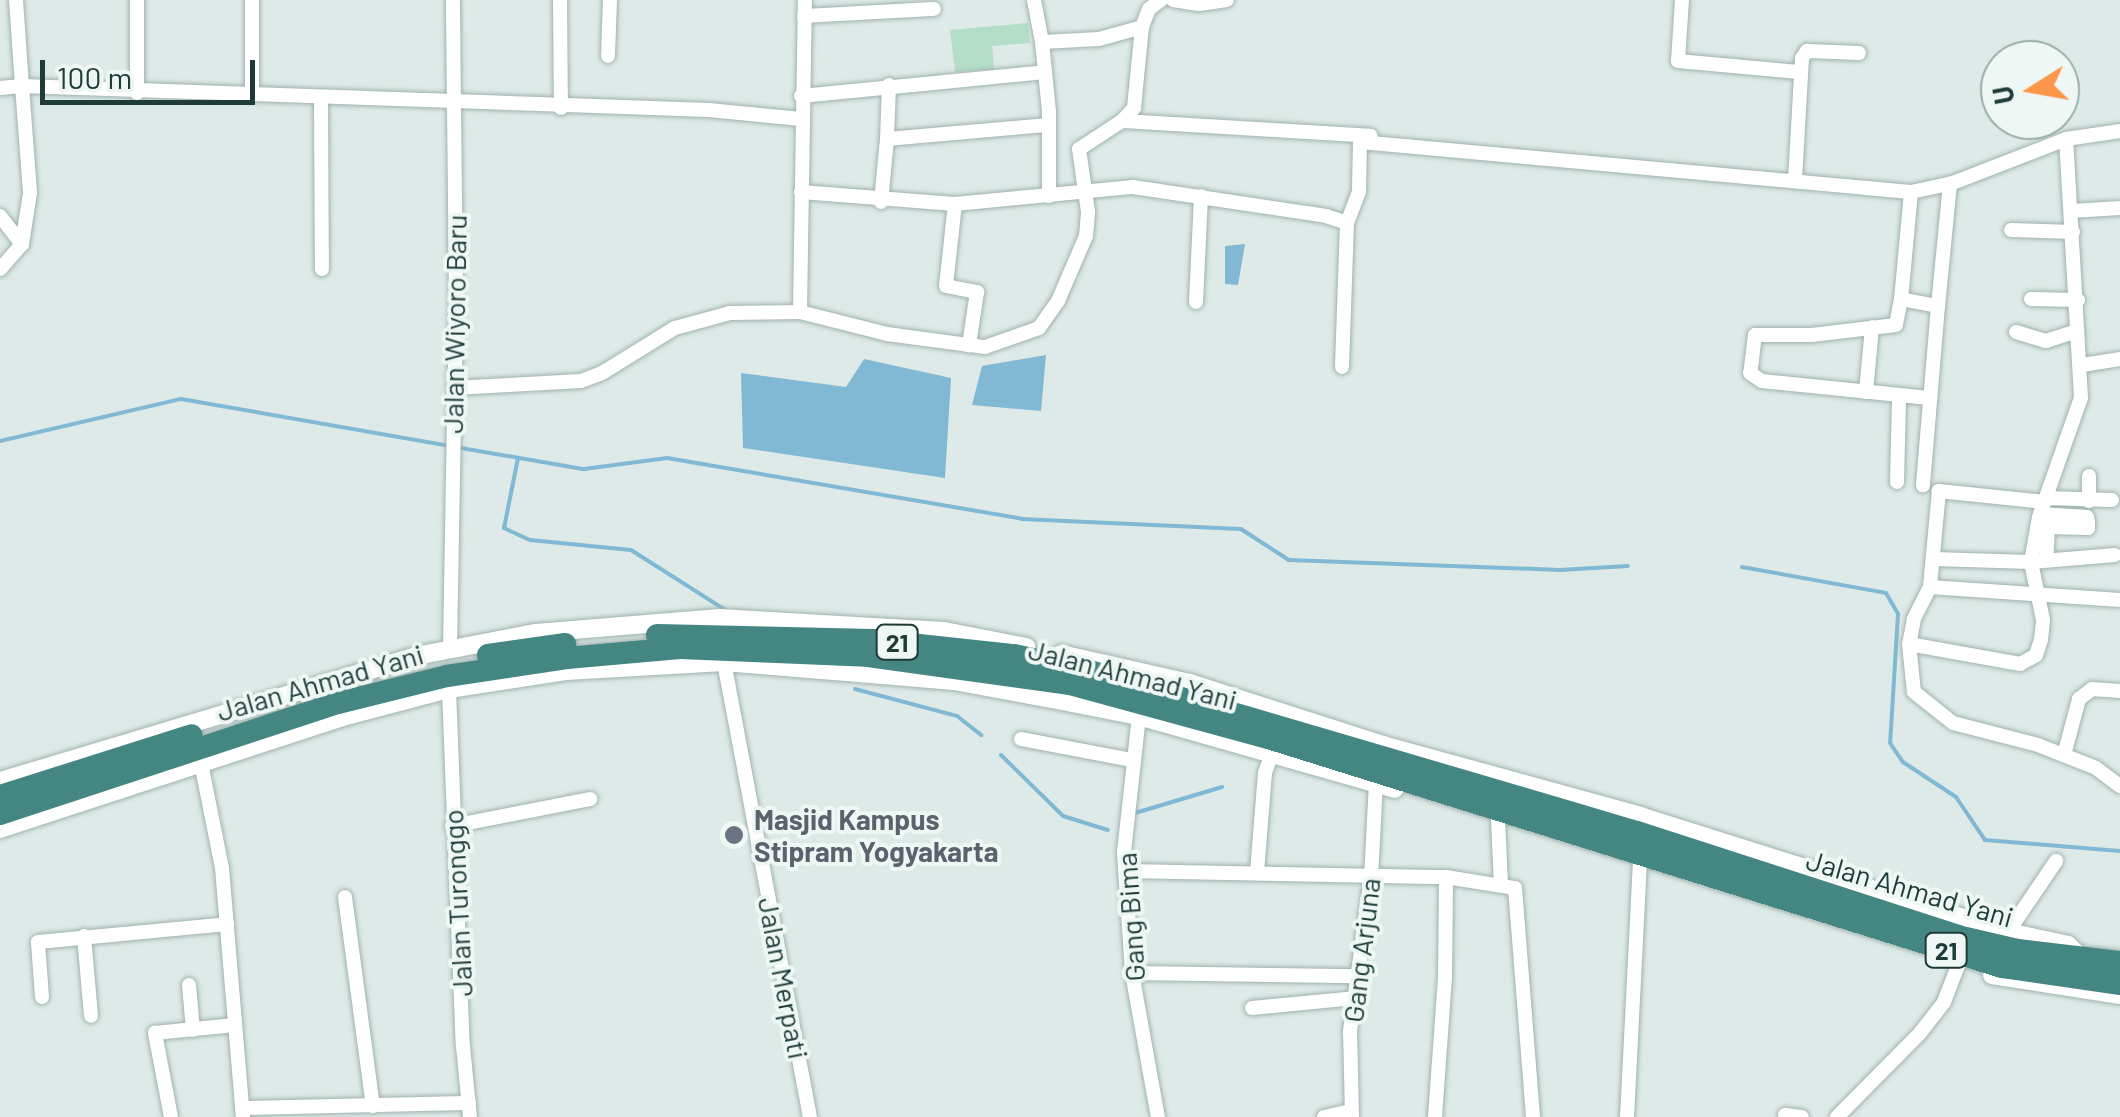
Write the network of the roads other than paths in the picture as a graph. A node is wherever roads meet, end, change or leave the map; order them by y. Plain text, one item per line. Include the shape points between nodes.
1 (16, 0) edge
2 (136, 0) edge
3 (252, 0) edge
4 (453, 0) edge
5 (560, 0) edge
6 (610, 0) edge
7 (1034, 0) edge
8 (1146, 0) edge
9 (1161, 0) edge
10 (1174, 0) edge
11 (1228, 0) edge
12 (1682, 0) edge
13 (804, 8) edge
14 (934, 9) dead end
15 (1138, 27) junction
16 (1042, 42) junction
17 (1859, 53) dead end
18 (608, 56) dead end
19 (1045, 72) junction
20 (1799, 72) junction
21 (889, 85) junction
22 (22, 86) junction
23 (0, 88) edge
24 (137, 93) junction
25 (252, 95) junction
26 (801, 96) junction
27 (320, 98) junction
28 (455, 100) junction
29 (561, 108) junction
30 (801, 118) junction
31 (1122, 121) junction
32 (2120, 121) edge
33 (1048, 125) junction
34 (2120, 131) edge
35 (2080, 136) edge
36 (887, 139) junction
37 (2061, 140) edge
38 (2066, 140) edge
39 (1419, 148) junction
40 (1795, 180) junction
41 (1950, 184) junction
42 (801, 192) junction
43 (1910, 192) junction
44 (1086, 193) junction
45 (1049, 196) junction
46 (1201, 196) junction
47 (882, 202) junction
48 (956, 204) junction
49 (2120, 208) edge
50 (2071, 211) junction
51 (0, 216) edge
52 (1347, 224) junction
53 (2011, 230) dead end
54 (2073, 232) junction
55 (22, 244) junction
56 (322, 268) dead end
57 (0, 269) edge
58 (1901, 299) junction
59 (2030, 299) dead end
60 (2078, 300) junction
61 (1196, 302) dead end
62 (1938, 306) junction
63 (800, 312) junction
64 (1872, 327) junction
65 (2077, 331) junction
66 (2016, 332) dead end
67 (968, 345) junction
68 (2120, 359) edge
69 (2082, 365) junction
70 (1342, 367) dead end
71 (454, 388) junction
72 (1866, 392) junction
73 (1899, 398) junction
74 (1929, 398) junction
75 (2089, 476) dead end
76 (1896, 482) dead end
77 (1923, 485) dead end
78 (2112, 500) dead end
79 (2089, 501) junction
80 (2044, 505) junction
81 (2115, 555) dead end
82 (1934, 558) junction
83 (2038, 561) junction
84 (1930, 587) junction
85 (2037, 591) junction
86 (2120, 600) edge
87 (1909, 644) junction
88 (450, 648) junction
89 (724, 662) junction
90 (449, 689) junction
91 (2120, 691) edge
92 (312, 692) junction
93 (1139, 716) junction
94 (1021, 739) dead end
95 (1272, 753) junction
96 (2064, 755) junction
97 (1132, 760) junction
98 (201, 763) junction
99 (0, 782) edge
100 (1376, 784) junction
101 (2120, 786) edge
102 (0, 796) edge
103 (590, 799) dead end
104 (0, 814) edge
105 (1498, 819) junction
106 (1534, 825) junction
107 (452, 826) junction
108 (0, 829) edge
109 (2056, 861) dead end
110 (1640, 864) junction
111 (1126, 871) junction
112 (1257, 872) junction
113 (1446, 877) junction
114 (1371, 878) junction
115 (1508, 886) junction
116 (1778, 890) junction
117 (345, 897) dead end
118 (227, 924) junction
119 (2008, 932) junction
120 (84, 936) junction
121 (2081, 958) junction
122 (2120, 962) edge
123 (1958, 965) junction
124 (1132, 973) junction
125 (1358, 976) junction
126 (2120, 984) edge
127 (188, 985) dead end
128 (2120, 995) edge
129 (42, 997) dead end
130 (1354, 998) junction
131 (1252, 1008) dead end
132 (91, 1016) dead end
133 (236, 1025) junction
134 (193, 1030) junction
135 (373, 1106) junction
136 (469, 1110) edge
137 (243, 1113) edge
138 (1351, 1114) edge
139 (1785, 1115) edge
140 (172, 1117) edge
141 (810, 1117) edge
142 (1158, 1117) edge
143 (1324, 1117) edge
144 (1436, 1117) edge
145 (1532, 1117) edge
146 (1626, 1117) edge
147 (1802, 1117) edge
148 (1836, 1117) edge

1 - 22 street
2 - 24 street
3 - 25 street
4 - 28 street, Jalan Wiyoro Baru
5 - 29 street
6 - 18 street
7 - 16 street
8 - 15 street
9 - 15 street
10 - 11 street
12 - 20 street via 1678,61
13 - 14 street
13 - 26 street
15 - 16 street via 1099,39
15 - 31 street via 1138,96
16 - 19 street
17 - 20 street via 1807,51
19 - 21 street
19 - 33 street
20 - 40 street
21 - 26 street
21 - 36 street
22 - 23 street
22 - 24 street
22 - 55 street via 30,193
24 - 25 street
25 - 27 street
26 - 30 street
27 - 28 street
27 - 56 street
28 - 29 street
28 - 71 street, Jalan Wiyoro Baru
29 - 30 street
30 - 42 street
31 - 39 street via 1379,136 1414,141
31 - 44 street via 1079,149
32 - 34 street
33 - 36 street
33 - 45 street
34 - 35 street
36 - 47 street
37 - 41 street
38 - 50 street
39 - 40 street
39 - 52 street via 1360,142 1359,192
40 - 43 street
41 - 43 street
41 - 62 street
42 - 47 street
42 - 63 street
43 - 58 street
44 - 45 street
44 - 46 street via 1133,187
44 - 67 street via 1080,255 1044,324 1007,343
45 - 48 street
46 - 52 street
46 - 61 street
47 - 48 street
48 - 67 street via 946,286 977,292
49 - 50 street
50 - 54 street
51 - 55 street
52 - 70 street
53 - 54 street
54 - 60 street
55 - 57 street
58 - 62 street
58 - 64 street via 1896,325
59 - 60 street
60 - 65 street
62 - 74 street
63 - 67 street
63 - 71 street via 730,313 696,321 581,380
64 - 72 street
64 - 72 street via 1752,340 1752,378
65 - 66 street via 2046,341
65 - 69 street
68 - 69 street
69 - 80 street via 2078,413
71 - 88 street, Jalan Wiyoro Baru
72 - 73 street
73 - 74 street
73 - 76 street
74 - 77 street
75 - 79 street
78 - 79 street
79 - 80 street
80 - 82 street via 1940,491
80 - 83 street
80 - 83 street via 2087,517 2088,528 2048,527
81 - 83 street
82 - 83 street
82 - 84 street
83 - 85 street
84 - 85 street
84 - 87 street
85 - 86 street
85 - 87 street via 2041,640 2036,655 2020,664
87 - 96 street via 1914,692 1945,718
88 - 92 street
88 - 119 street via 628,622 720,618 944,631 1190,683
89 - 90 street via 566,671
89 - 93 street via 954,681
89 - 141 street, Jalan Merpati
90 - 98 street
90 - 107 street, Jalan Turonggo
91 - 96 street via 2092,689 2079,699
92 - 99 street
92 - 102 highway, Jalan Ahmad Yani / 21
92 - 116 highway, Jalan Ahmad Yani / 21 via 446,662 652,635 948,646 1154,686 1637,832
93 - 95 street
93 - 97 street, Gang Bima
94 - 97 street
95 - 100 street
95 - 112 street
96 - 101 street
97 - 111 street, Gang Bima
98 - 108 street
98 - 118 street
100 - 105 street
100 - 114 street, Gang Arjuna
103 - 107 street
104 - 106 highway, Jalan Ahmad Yani / 21 via 338,703 448,676 680,648 868,656 1070,684
105 - 106 street
105 - 115 street
106 - 110 street
106 - 116 highway, Jalan Ahmad Yani / 21
107 - 136 street, Jalan Turonggo
109 - 119 street
110 - 123 street
110 - 146 street
111 - 112 street
111 - 124 street, Gang Bima
112 - 114 street
113 - 114 street
113 - 115 street
113 - 144 street
114 - 125 street, Gang Arjuna
115 - 145 street
116 - 121 highway, Jalan Ahmad Yani / 21 via 1966,938
116 - 126 highway, Jalan Ahmad Yani / 21 via 2002,967
117 - 135 street
118 - 120 street
118 - 133 street
119 - 121 street via 2068,945
120 - 129 street via 36,945
120 - 132 street
121 - 122 highway, Jalan Ahmad Yani / 21
123 - 128 street via 2041,986
123 - 148 street via 1944,1002 1920,1032
124 - 125 street
124 - 142 street, Gang Bima
125 - 130 street, Gang Arjuna
127 - 134 street
130 - 131 street
130 - 138 street, Gang Arjuna
133 - 134 street
133 - 137 street
134 - 140 street via 155,1033
135 - 136 street
135 - 137 street
138 - 143 street
139 - 147 street

